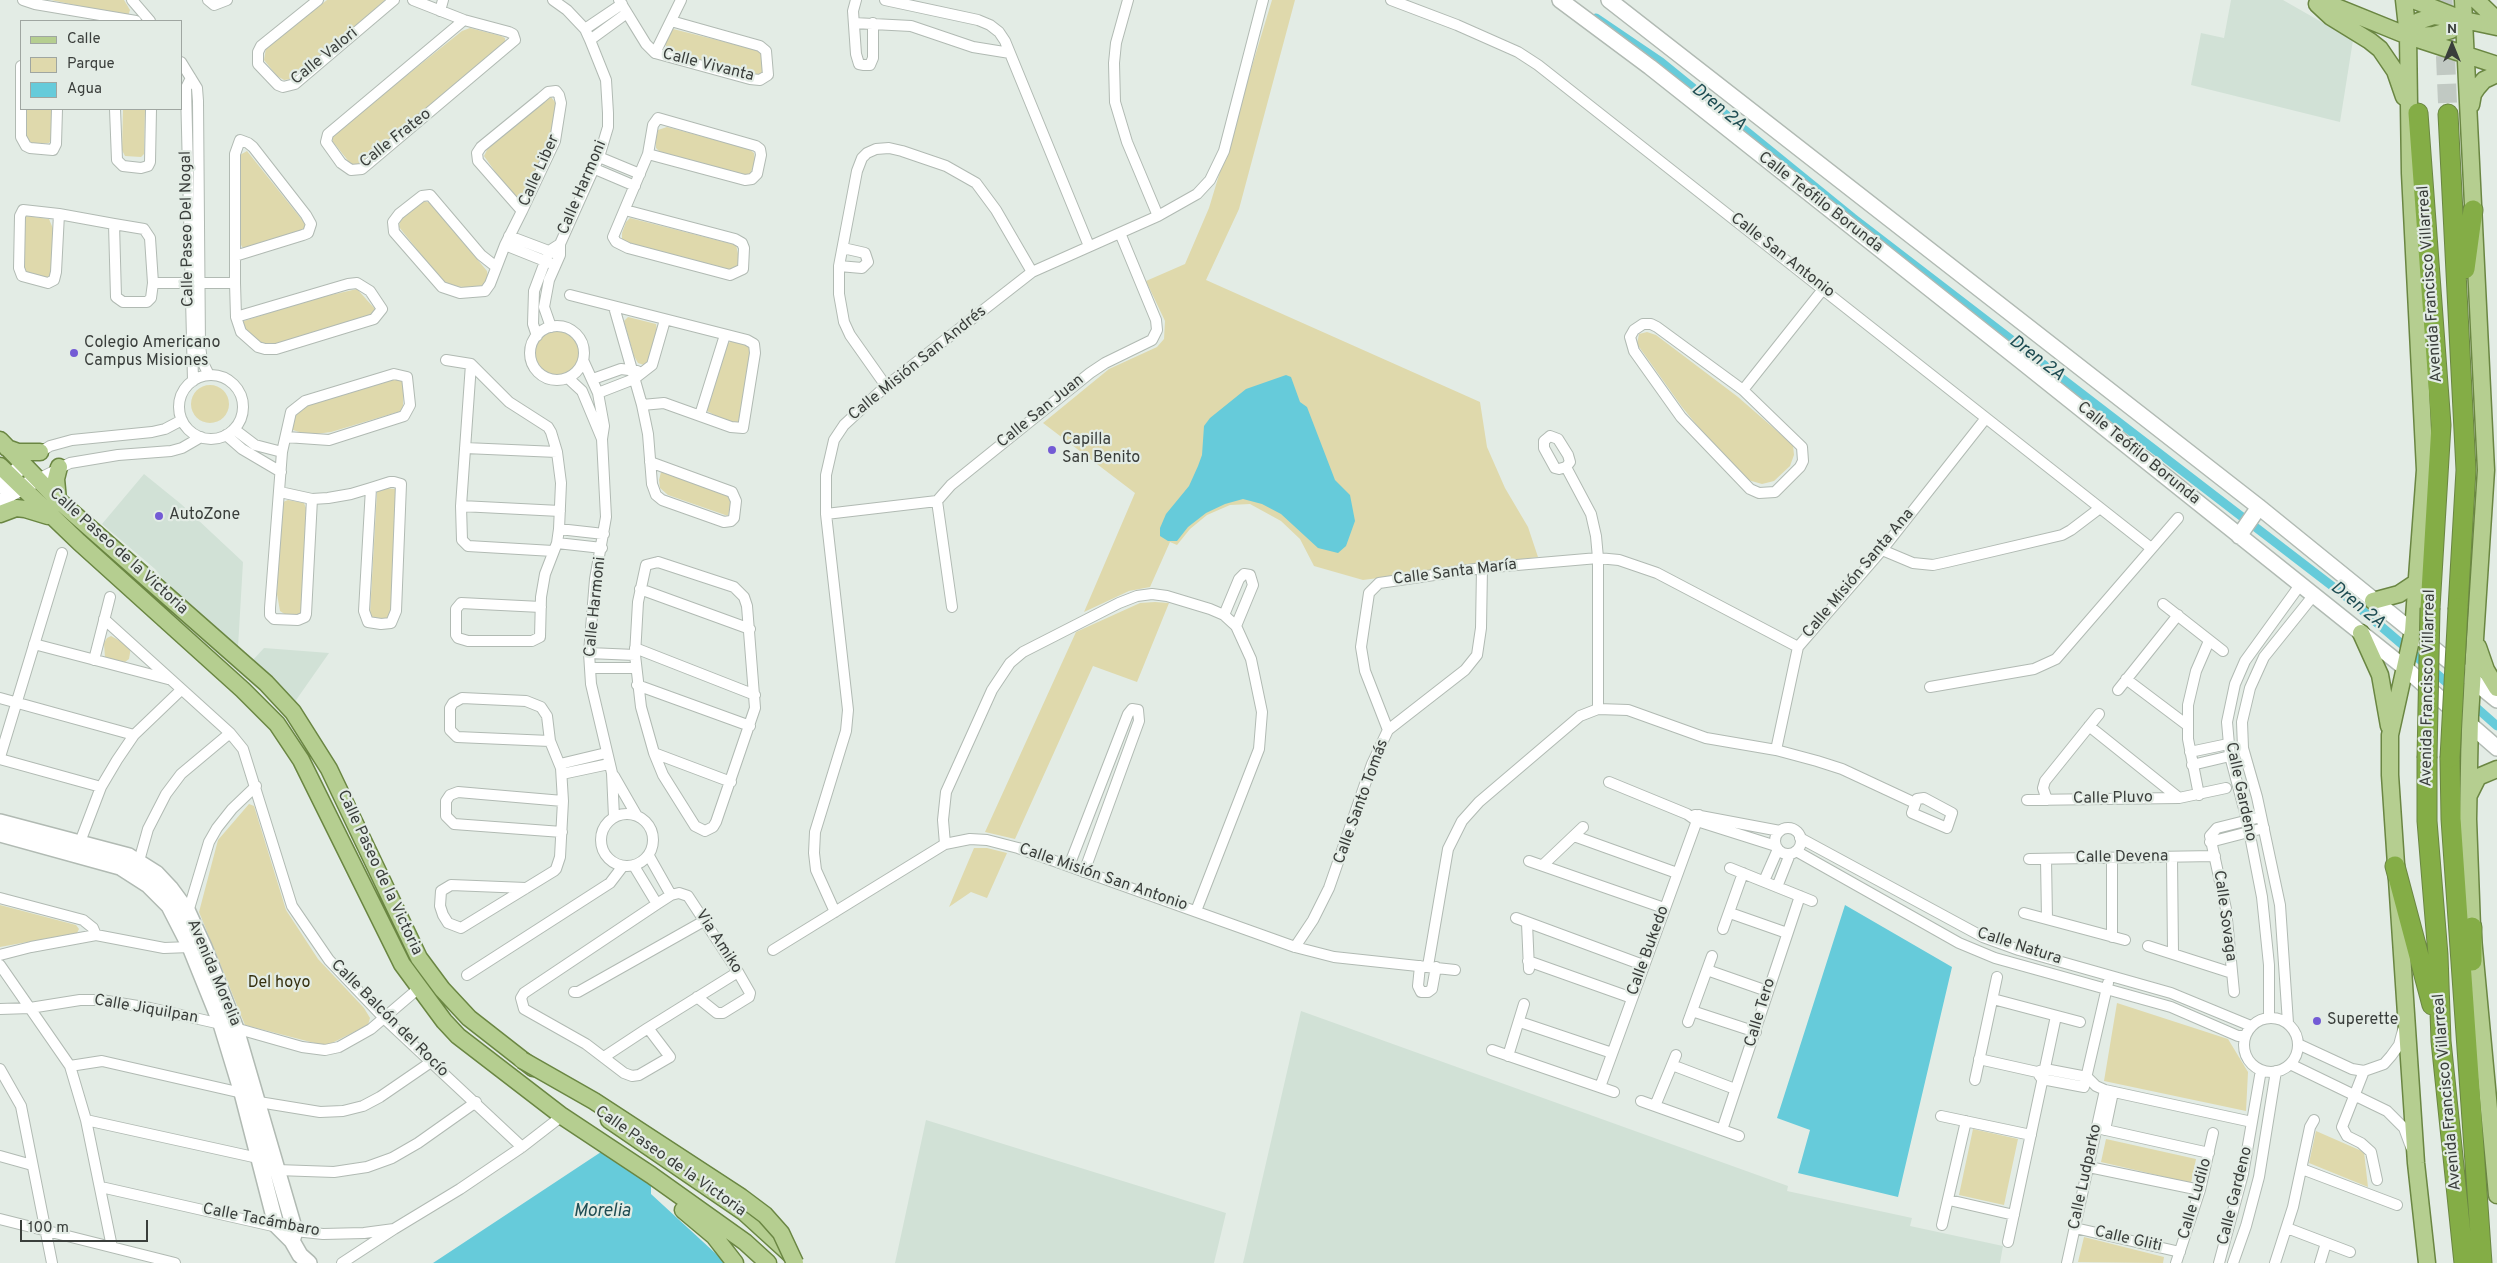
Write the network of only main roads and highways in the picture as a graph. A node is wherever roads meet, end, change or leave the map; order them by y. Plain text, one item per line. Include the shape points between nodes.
1 (1560, 0) edge
2 (1609, 0) edge
3 (2314, 0) edge
4 (2319, 0) edge
5 (2404, 0) edge
6 (2413, 0) edge
7 (2463, 0) edge
8 (2476, 0) edge
9 (2464, 20) junction
10 (2497, 20) edge
11 (2497, 27) edge
12 (2408, 36) junction
13 (1667, 50) junction
14 (2466, 57) junction
15 (1652, 65) junction
16 (2497, 65) edge
17 (2497, 74) edge
18 (2448, 114) tunnel mouth
19 (2414, 116) junction
20 (2470, 117) junction
21 (2410, 173) junction
22 (2473, 210) junction
23 (2458, 305) junction
24 (2435, 329) junction
25 (4, 444) edge
26 (40, 452) road end
27 (23, 465) junction
28 (58, 467) road end
29 (8, 479) edge
30 (38, 479) junction
31 (58, 500) junction
32 (0, 506) edge
33 (2257, 511) junction
34 (0, 514) edge
35 (52, 517) junction
36 (2242, 533) junction
37 (2417, 582) junction
38 (2373, 600) junction
39 (2361, 633) junction
40 (2412, 635) junction
41 (2475, 639) junction
42 (2406, 664) junction
43 (2473, 684) junction
44 (2497, 688) edge
45 (2497, 700) edge
46 (2470, 720) junction
47 (2390, 735) junction
48 (2497, 748) edge
49 (2497, 769) edge
50 (2468, 797) junction
51 (0, 822) edge
52 (0, 834) edge
53 (2395, 866) junction
54 (2472, 927) junction
55 (2442, 1042) junction
56 (2470, 1084) junction
57 (651, 1175) junction
58 (2497, 1195) edge
59 (294, 1236) junction
60 (300, 1260) edge
61 (735, 1263) edge
62 (768, 1263) edge
63 (797, 1263) edge
64 (2427, 1263) edge
65 (2464, 1263) edge
66 (2482, 1263) edge

1 - 15 main road, Calle Teófilo Borunda
2 - 13 main road, Calle Teófilo Borunda
3 - 19 main road via 2331,18 2380,49 2395,71
4 - 12 main road
5 - 12 main road, Avenida Francisco Villarreal
6 - 9 main road
7 - 9 main road
8 - 10 main road
9 - 11 main road
9 - 12 main road via 2451,30 2434,35
9 - 14 main road
12 - 14 main road
12 - 19 main road, Avenida Francisco Villarreal
13 - 15 main road
13 - 33 main road, Calle Teófilo Borunda
14 - 16 main road
14 - 20 main road
15 - 36 main road, Calle Teófilo Borunda
17 - 20 main road via 2484,80 2473,94
18 - 23 highway, Avenida Francisco Villarreal
19 - 21 main road, Avenida Francisco Villarreal
19 - 24 highway, Avenida Francisco Villarreal
20 - 22 main road
21 - 24 highway via 2418,206
21 - 37 main road, Avenida Francisco Villarreal via 2425,470
22 - 23 highway via 2462,296
22 - 41 main road via 2486,470
23 - 56 highway, Avenida Francisco Villarreal, bridge via 2466,470 2450,758 2451,820
24 - 55 highway, Avenida Francisco Villarreal, bridge via 2441,425 2430,608 2426,821
25 - 26 main road via 18,452
25 - 27 main road, Calle Paseo de la Victoria
27 - 29 main road
27 - 30 main road, Calle Paseo de la Victoria
28 - 31 main road
29 - 30 main road
29 - 32 main road via 10,494
29 - 35 main road, Calle Paseo de la Victoria
30 - 31 main road, Calle Paseo de la Victoria
31 - 63 main road, Calle Paseo de la Victoria, bridge via 266,683 293,712 329,769 419,958 469,1018 522,1060 594,1101 753,1206 780,1233
33 - 36 main road
33 - 38 main road, Calle Teófilo Borunda
34 - 35 main road via 16,508
35 - 57 main road, Calle Paseo de la Victoria via 277,724 301,760 388,939 419,988 458,1036 562,1116
36 - 39 main road, Calle Teófilo Borunda via 2312,596
37 - 38 main road via 2399,594
37 - 40 main road, Avenida Francisco Villarreal
38 - 40 main road, Calle Teófilo Borunda
39 - 42 main road, Calle Teófilo Borunda
39 - 47 main road via 2380,675
40 - 42 main road, Avenida Francisco Villarreal
40 - 43 main road, Calle Teófilo Borunda
41 - 43 main road
41 - 44 main road via 2486,670
42 - 46 main road, Calle Teófilo Borunda
42 - 47 main road, Avenida Francisco Villarreal
43 - 45 main road, Calle Teófilo Borunda
43 - 46 main road
46 - 48 main road, Calle Teófilo Borunda
46 - 50 main road
47 - 53 main road
49 - 50 main road via 2478,777
50 - 54 main road
51 - 59 main road, Avenida Morelia via 139,861 156,873 188,912 236,1029
52 - 59 main road, Avenida Morelia via 106,862 134,875 169,906 190,947 221,1024 276,1226
53 - 55 highway
53 - 64 main road via 2416,1163
54 - 56 highway via 2473,1066
54 - 58 main road
55 - 65 highway, Avenida Francisco Villarreal
56 - 66 highway, Avenida Francisco Villarreal
57 - 61 main road via 669,1197 714,1236
57 - 62 main road, Calle Paseo de la Victoria via 745,1242
59 - 60 main road, Avenida Morelia

